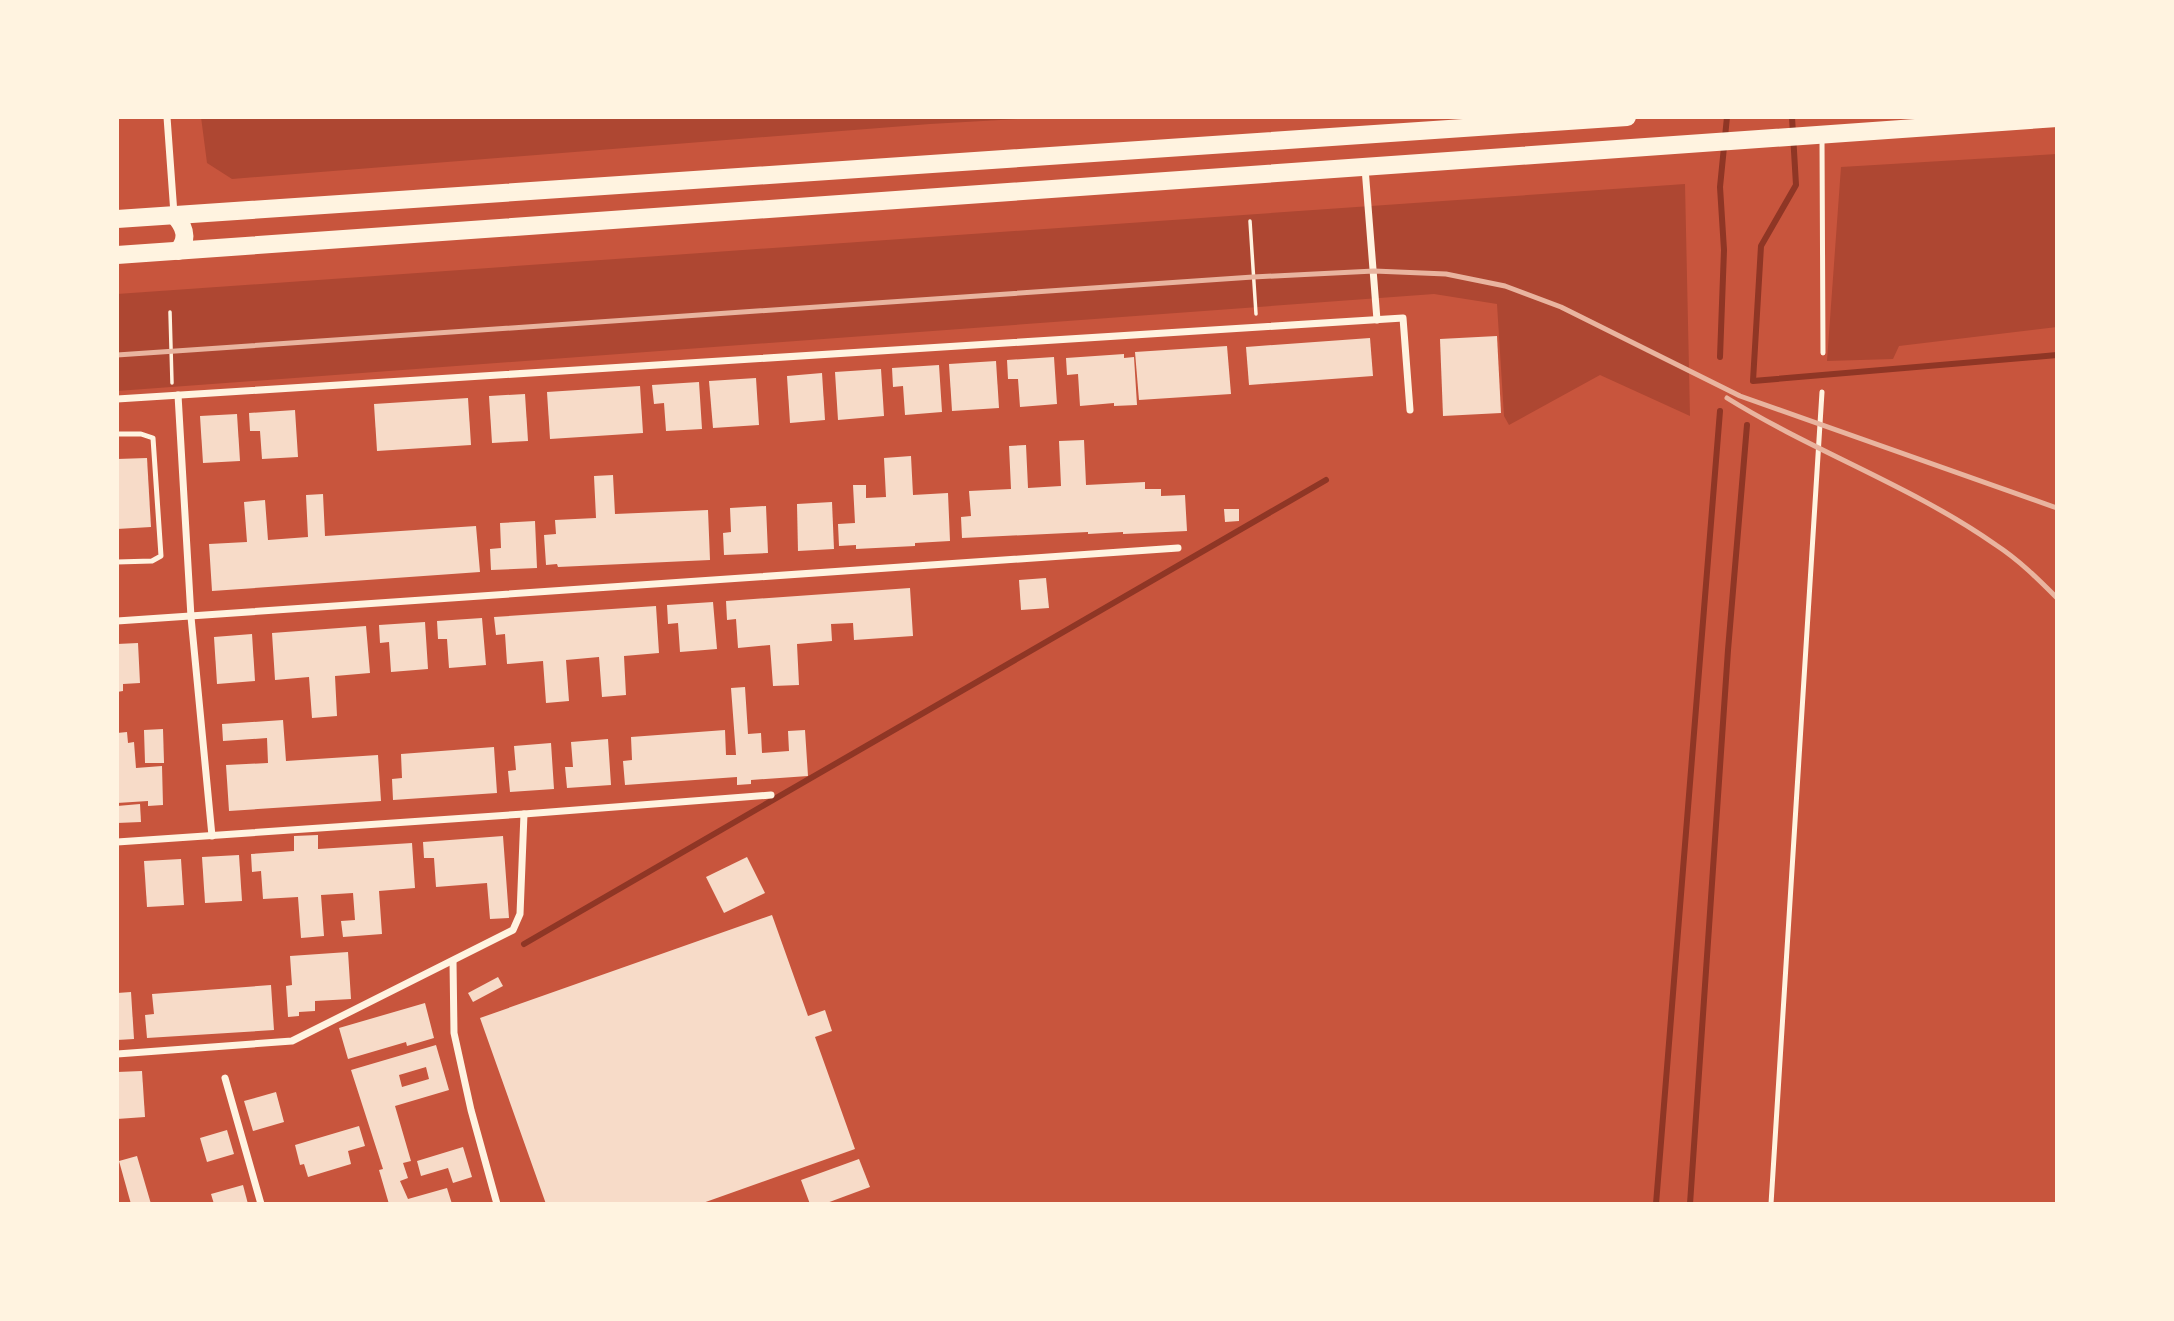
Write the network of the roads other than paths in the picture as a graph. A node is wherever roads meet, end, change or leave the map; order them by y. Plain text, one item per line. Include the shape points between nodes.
1 (167, 117) edge
2 (1627, 117) edge
3 (2057, 118) edge
4 (1822, 134) junction
5 (1365, 167) junction
6 (174, 215) junction
7 (117, 219) edge
8 (177, 251) junction
9 (117, 255) edge
10 (1377, 320) junction
11 (1823, 353) dead end
12 (1822, 392) dead end
13 (175, 396) junction
14 (117, 399) edge
15 (1410, 410) dead end
16 (117, 435) edge
17 (1178, 548) dead end
18 (117, 562) edge
19 (191, 617) junction
20 (117, 621) edge
21 (771, 794) dead end
22 (524, 814) junction
23 (212, 836) junction
24 (117, 842) edge
25 (453, 961) junction
26 (117, 1054) edge
27 (225, 1077) dead end
28 (261, 1204) edge
29 (497, 1204) edge
30 (1771, 1204) edge

1 - 6 street
2 - 6 highway
3 - 4 highway
4 - 5 highway
4 - 11 lane
5 - 8 highway
5 - 10 street
6 - 7 highway
6 - 8 highway via 185,233
8 - 9 highway
10 - 13 street
10 - 15 street via 1403,318
12 - 30 lane
13 - 14 street
13 - 19 street
16 - 18 lane via 153,438 161,556 152,561
17 - 19 street
19 - 20 street
19 - 23 street
21 - 22 street
22 - 23 street
22 - 25 street via 520,914 513,930
23 - 24 street
25 - 26 street via 292,1041
25 - 29 street via 456,1042
27 - 28 street

